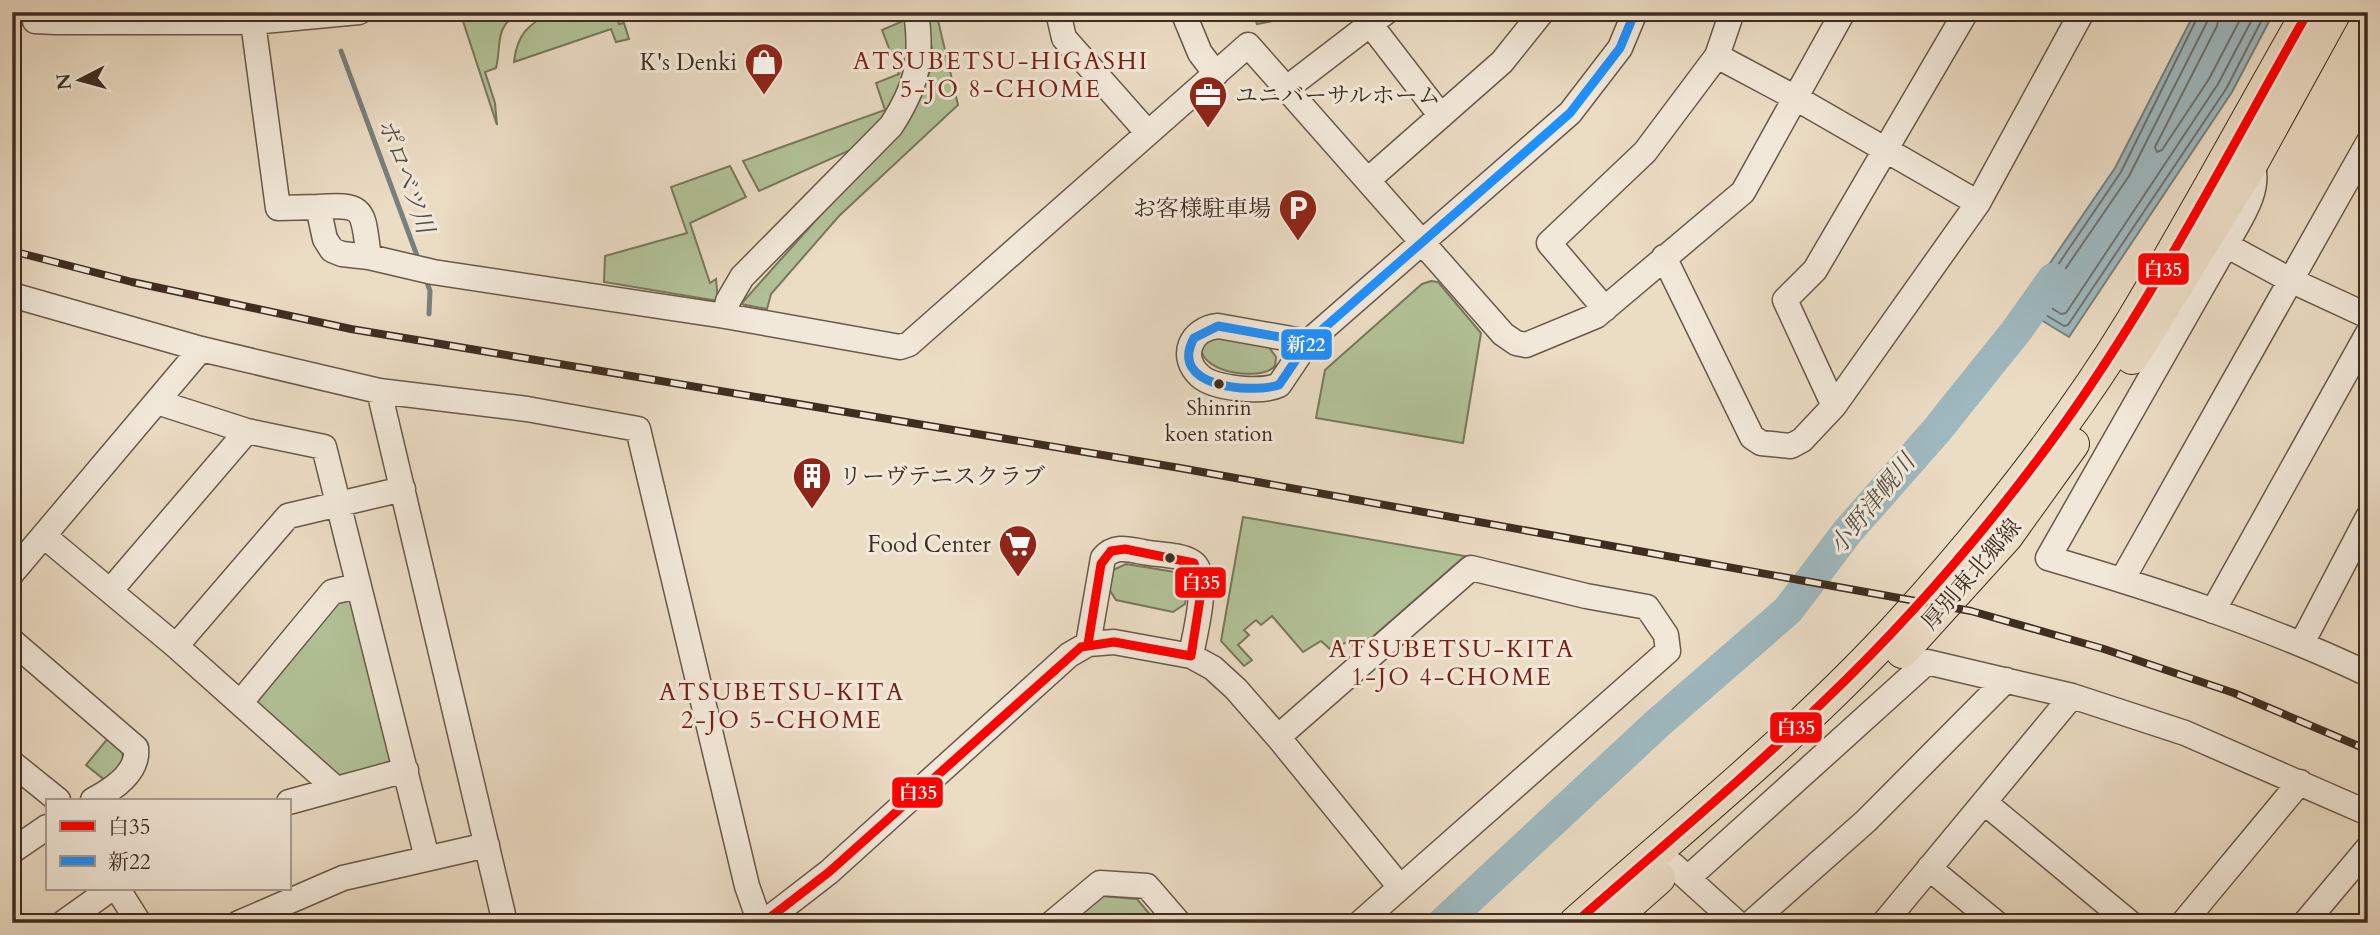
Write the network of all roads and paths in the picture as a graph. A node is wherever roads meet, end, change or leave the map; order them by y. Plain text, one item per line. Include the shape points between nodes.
1 (35, 12) edge
2 (359, 12) edge
3 (916, 12) edge
4 (1058, 12) edge
5 (1183, 12) edge
6 (1542, 12) edge
7 (1635, 12) edge
8 (1732, 12) edge
9 (1843, 12) edge
10 (1966, 12) edge
11 (2082, 12) edge
12 (2308, 12) edge
13 (2335, 12) edge
14 (1378, 18) edge
15 (253, 22) junction
16 (1717, 56) junction
17 (1216, 74) junction
18 (1287, 88) junction
19 (1794, 97) junction
20 (1441, 116) junction
21 (1148, 133) junction
22 (2368, 143) edge
23 (1887, 150) junction
24 (2252, 163) junction
25 (1368, 180) junction
26 (1978, 202) junction
27 (318, 207) junction
28 (1422, 242) junction
29 (2226, 244) junction
30 (369, 257) junction
31 (1664, 257) junction
32 (2290, 280) junction
33 (12, 295) edge
34 (1605, 309) junction
35 (725, 316) junction
36 (2368, 316) edge
37 (2368, 333) edge
38 (1308, 342) dead end
39 (201, 349) junction
40 (379, 391) junction
41 (157, 402) junction
42 (1833, 406) junction
43 (247, 430) junction
44 (403, 489) junction
45 (338, 504) junction
46 (2368, 517) edge
47 (44, 536) junction
48 (12, 573) edge
49 (2122, 580) junction
50 (358, 586) junction
51 (110, 590) junction
52 (2213, 611) junction
53 (12, 641) edge
54 (2302, 643) junction
55 (1088, 644) junction
56 (176, 646) junction
57 (1191, 656) junction
58 (2368, 674) edge
59 (2006, 680) junction
60 (2072, 696) junction
61 (240, 703) junction
62 (1278, 737) junction
63 (12, 763) edge
64 (406, 770) junction
65 (2300, 782) junction
66 (335, 788) junction
67 (57, 799) edge
68 (95, 799) edge
69 (290, 802) edge
70 (1984, 802) junction
71 (2368, 813) edge
72 (46, 828) edge
73 (487, 845) junction
74 (2368, 848) edge
75 (12, 851) edge
76 (428, 858) junction
77 (1929, 868) junction
78 (1681, 872) junction
79 (1400, 887) junction
80 (111, 890) edge
81 (115, 890) edge
82 (63, 923) edge
83 (139, 923) edge
84 (239, 923) edge
85 (505, 923) edge
86 (762, 923) edge
87 (1052, 923) edge
88 (1179, 923) edge
89 (1360, 923) edge
90 (1575, 923) edge
91 (1608, 923) edge
92 (1737, 923) edge
93 (1751, 923) edge
94 (1884, 923) edge
95 (1996, 923) edge
96 (2130, 923) edge
97 (2183, 923) edge
98 (2305, 923) edge

1 - 15 street via 35,21 56,22
2 - 15 street
3 - 35 street via 919,67 909,98 891,126 742,277
4 - 21 street via 1064,38
5 - 17 street via 1200,53
6 - 20 street via 1503,62
7 - 28 street via 1620,48 1570,113
8 - 16 street
9 - 19 street
10 - 23 street
11 - 26 street
12 - 90 main road, 厚別東北郷線 via 2131,322 2079,401 1987,522 1900,624 1780,741
13 - 24 main road, 厚別東北郷線
14 - 18 street
14 - 20 street
15 - 27 street via 278,208
16 - 19 street
16 - 34 street via 1645,152 1549,243
17 - 18 street via 1248,46
17 - 21 street
18 - 25 street
19 - 23 street
19 - 31 street via 1743,192
20 - 25 street
21 - 35 street via 909,344 900,347
22 - 32 street
23 - 26 street
23 - 42 street via 1815,270 1785,300
24 - 29 street via 2254,189
24 - 78 main road, 厚別東北郷線 via 2157,321 2007,536 1920,634
25 - 28 street
26 - 42 street
27 - 30 street via 332,250
27 - 30 street via 357,208
28 - 34 street via 1516,343 1526,345
28 - 38 street
29 - 32 street
29 - 49 street via 2048,558
30 - 35 street via 422,270
31 - 34 street
31 - 42 street via 1752,437 1761,443 1791,446
32 - 36 street
32 - 49 street
33 - 39 street
37 - 52 street
39 - 40 street
39 - 41 street
40 - 44 street
40 - 86 street via 527,409 638,429 747,886
41 - 43 street
41 - 47 street
43 - 45 street via 324,447
43 - 51 street
44 - 45 street
44 - 73 street
45 - 50 street
45 - 56 street via 288,516
46 - 54 street
47 - 48 street
47 - 51 street
49 - 52 street
50 - 61 street via 332,592
50 - 64 street
51 - 56 street
52 - 54 street
53 - 68 street via 136,748 131,769 113,790
54 - 58 street
55 - 57 street via 1114,642
55 - 57 street via 1103,558 1125,549 1188,560 1199,570 1202,586
55 - 86 street via 1069,654 829,872
56 - 61 street
57 - 62 street via 1224,676
59 - 60 street
59 - 78 street via 1927,662
59 - 93 street via 1866,821
60 - 65 street via 2185,733
60 - 70 street
61 - 66 street
62 - 79 street
62 - 79 street via 1471,568 1647,607 1666,635 1668,650
63 - 67 street
64 - 66 street
64 - 76 street
65 - 71 street
65 - 97 street
66 - 69 street
70 - 77 street
70 - 96 street
72 - 75 street
73 - 76 street
73 - 85 street
74 - 98 street
76 - 84 street via 343,878
77 - 94 street
77 - 95 street
78 - 91 main road, 厚別東北郷線
78 - 92 street
79 - 89 street
80 - 82 street
81 - 83 street
87 - 88 street via 1100,883 1147,886

